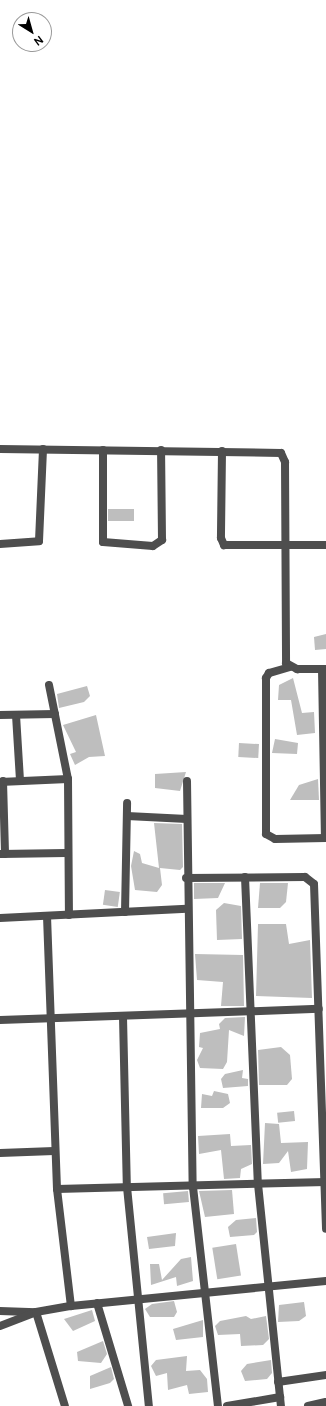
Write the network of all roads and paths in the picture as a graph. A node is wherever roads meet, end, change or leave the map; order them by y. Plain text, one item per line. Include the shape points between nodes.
1 (0, 449) edge
2 (43, 449) junction
3 (103, 450) junction
4 (160, 450) junction
5 (222, 451) junction
6 (0, 544) edge
7 (326, 545) edge
8 (285, 546) junction
9 (290, 667) junction
10 (324, 669) edge
11 (49, 685) dead end
12 (55, 714) junction
13 (0, 715) edge
14 (16, 715) junction
15 (68, 779) junction
16 (2, 781) edge
17 (20, 781) junction
18 (187, 781) dead end
19 (128, 803) dead end
20 (127, 816) junction
21 (186, 819) junction
22 (326, 838) edge
23 (66, 853) junction
24 (2, 854) edge
25 (186, 878) junction
26 (245, 878) junction
27 (187, 908) junction
28 (125, 912) junction
29 (69, 915) junction
30 (46, 916) junction
31 (0, 918) edge
32 (319, 1009) junction
33 (189, 1014) junction
34 (249, 1014) junction
35 (123, 1017) junction
36 (48, 1019) junction
37 (0, 1020) edge
38 (54, 1151) junction
39 (0, 1153) edge
40 (324, 1182) edge
41 (258, 1184) junction
42 (127, 1187) junction
43 (193, 1187) junction
44 (57, 1189) junction
45 (326, 1229) edge
46 (326, 1282) edge
47 (266, 1287) junction
48 (204, 1292) junction
49 (139, 1300) junction
50 (98, 1303) junction
51 (71, 1306) junction
52 (0, 1311) edge
53 (36, 1312) junction
54 (0, 1326) edge
55 (326, 1375) edge
56 (278, 1382) junction
57 (280, 1397) junction
58 (326, 1402) edge
59 (65, 1406) edge
60 (128, 1406) edge
61 (149, 1406) edge
62 (218, 1406) edge
63 (227, 1406) edge
64 (281, 1406) edge
65 (312, 1406) edge

1 - 2 street
2 - 3 street
2 - 6 street via 39,541
3 - 4 street
3 - 4 street via 103,542 153,546 162,540
4 - 5 street
5 - 8 street via 275,452 284,457
5 - 8 street via 221,542 228,546
7 - 8 street
8 - 9 street via 285,656
9 - 10 street
9 - 22 street via 276,670 266,678 266,834 275,839
10 - 22 street
11 - 12 street
12 - 14 street
12 - 15 street
13 - 14 street
14 - 17 street
15 - 17 street
15 - 23 street
16 - 17 street
16 - 24 street
18 - 21 street
19 - 20 street
20 - 21 street
20 - 28 street
21 - 25 street
23 - 24 street
23 - 29 street
25 - 26 street
25 - 27 street
26 - 32 street via 311,880
26 - 34 street
27 - 28 street
27 - 33 street
28 - 29 street
29 - 30 street
30 - 31 street
30 - 36 street
32 - 34 street
32 - 40 street
33 - 34 street
33 - 35 street
33 - 43 street
34 - 41 street
35 - 36 street
35 - 42 street
36 - 37 street
36 - 38 street
38 - 39 street
38 - 44 street
40 - 41 street
40 - 45 street
41 - 43 street
41 - 47 street
42 - 43 street
42 - 44 street
42 - 49 street
43 - 48 street
44 - 51 street
46 - 47 street
47 - 48 street
47 - 56 street
48 - 49 street
48 - 62 street
49 - 50 street
49 - 61 street
50 - 51 street
50 - 60 street
51 - 53 street
52 - 53 street
53 - 54 street
53 - 59 street
55 - 56 street
56 - 57 street
57 - 63 street
57 - 64 street
58 - 65 street

